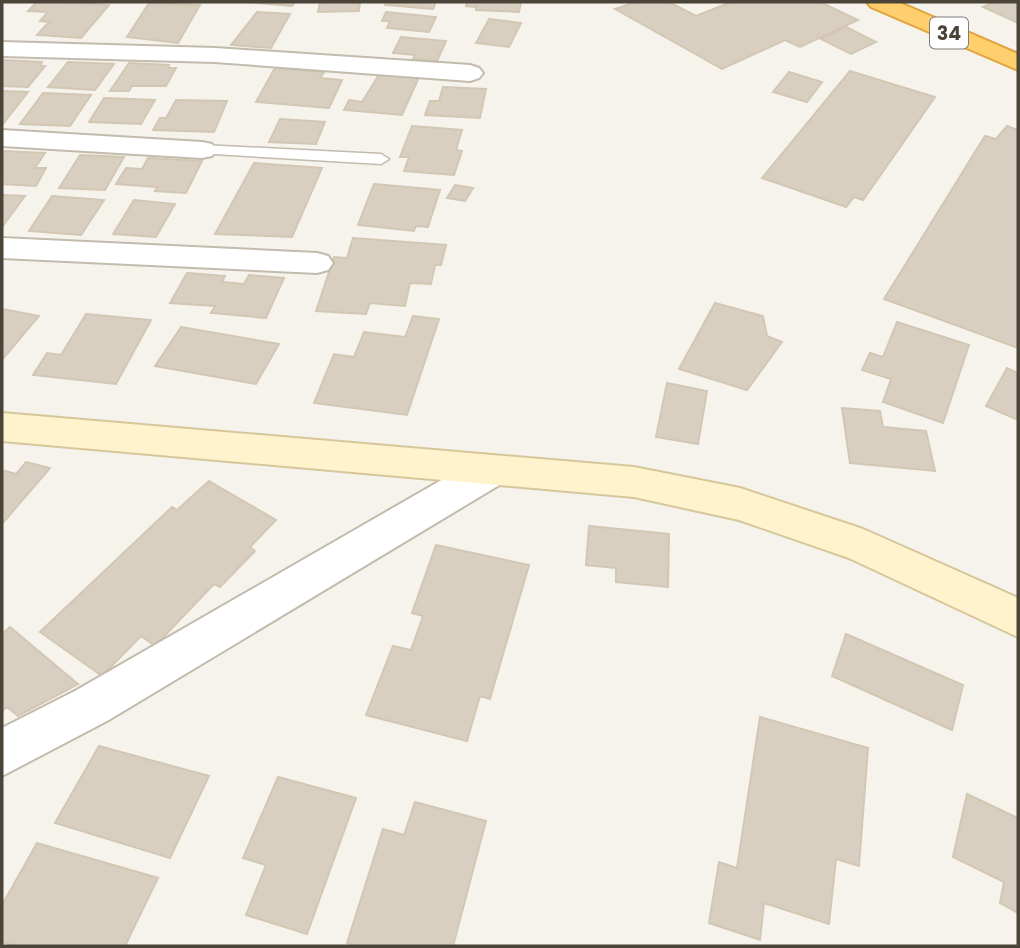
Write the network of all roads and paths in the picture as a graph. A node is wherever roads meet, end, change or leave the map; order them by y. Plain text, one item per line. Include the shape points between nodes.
1 (879, 2) edge
2 (2, 49) edge
3 (1018, 64) edge
4 (470, 73) dead end
5 (2, 138) edge
6 (202, 150) joint
7 (381, 159) dead end
8 (2, 248) edge
9 (317, 263) dead end
10 (2, 427) edge
11 (492, 470) junction
12 (1018, 616) edge
13 (2, 753) edge

1 - 3 highway, 34
2 - 4 street via 215,55
5 - 6 street
6 - 7 lane
8 - 9 street
10 - 11 street
11 - 12 street via 634,482 740,504 863,546
11 - 13 street via 91,706

